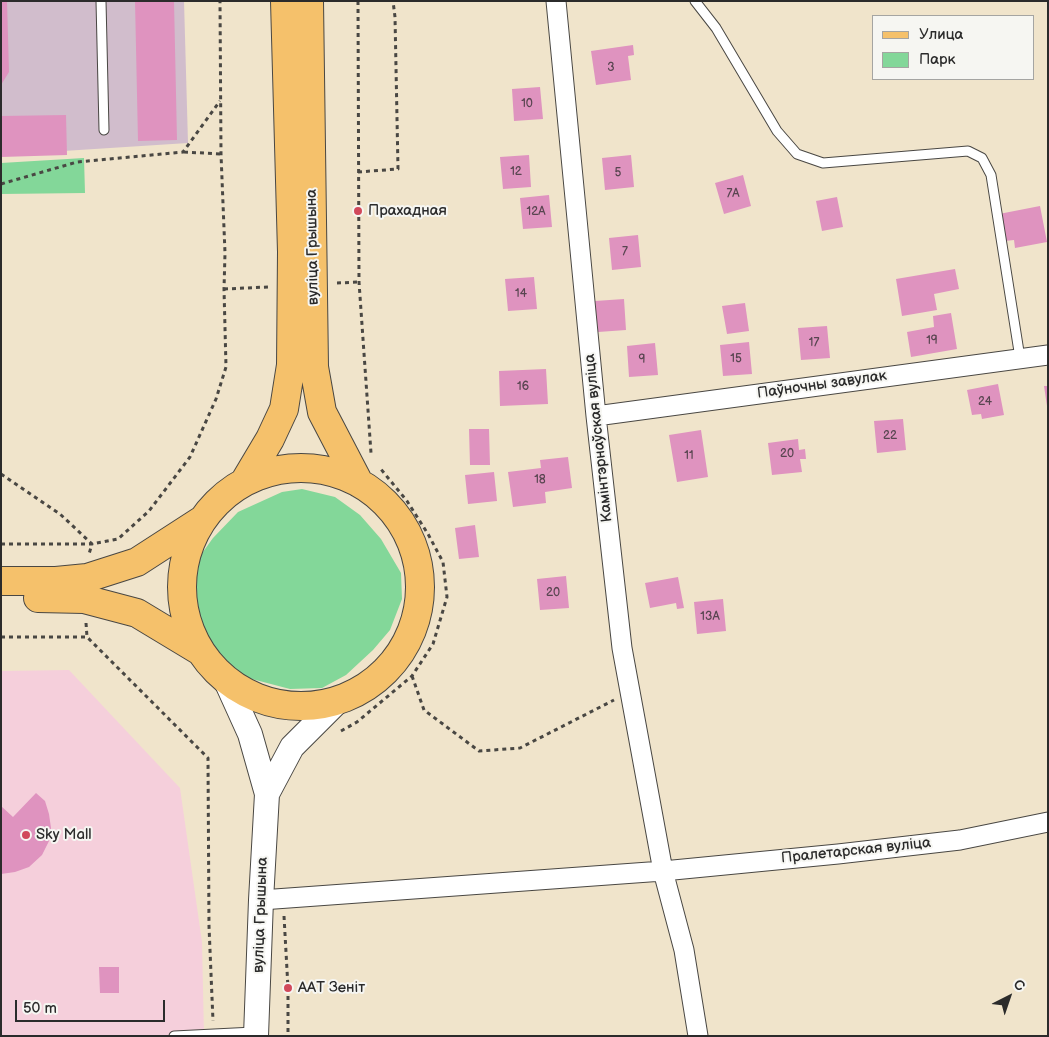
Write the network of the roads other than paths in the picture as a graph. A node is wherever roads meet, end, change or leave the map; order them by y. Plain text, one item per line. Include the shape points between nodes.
1 (101, 1) edge
2 (285, 1) edge
3 (309, 1) edge
4 (695, 1) edge
5 (556, 2) edge
6 (104, 130) dead end
7 (1048, 355) edge
8 (1020, 358) junction
9 (596, 416) junction
10 (368, 474) junction
11 (246, 481) junction
12 (202, 520) junction
13 (1, 581) edge
14 (1, 599) edge
15 (200, 651) junction
16 (226, 681) junction
17 (338, 701) junction
18 (267, 794) junction
19 (1048, 822) edge
20 (663, 871) junction
21 (272, 899) junction
22 (256, 1034) edge
23 (174, 1036) edge
24 (698, 1036) edge

1 - 6 lane
2 - 11 main road, вуліца Грышына via 292,252 290,365 284,409
3 - 10 main road, вуліца Грышына via 314,367 322,412
4 - 8 lane via 716,28 777,131 797,154 823,163 968,151 982,158 991,175
5 - 9 street, Камінтэрнаўская вуліца
7 - 8 street, Паўночны завулак
8 - 9 street, Паўночны завулак
9 - 20 street, Камінтэрнаўская вуліца via 622,648
10 - 11 main road via 342,475 303,468 283,469
10 - 17 main road via 376,494 402,524 411,541 421,579 420,599 410,637 388,670 356,694
11 - 12 main road via 214,505
12 - 13 main road via 136,562 87,578 56,582
12 - 15 main road via 185,556 182,585 184,615
14 - 15 main road via 84,599 136,612
15 - 16 main road
16 - 17 main road via 242,692 280,705 319,706
16 - 18 street via 250,734
17 - 18 street via 292,747
18 - 21 street, вуліца Грышына
19 - 20 street, Пралетарская вуліца via 960,840
20 - 21 street, Пралетарская вуліца
20 - 24 street, Камінтэрнаўская вуліца via 684,950
21 - 22 street, вуліца Грышына
22 - 23 lane

